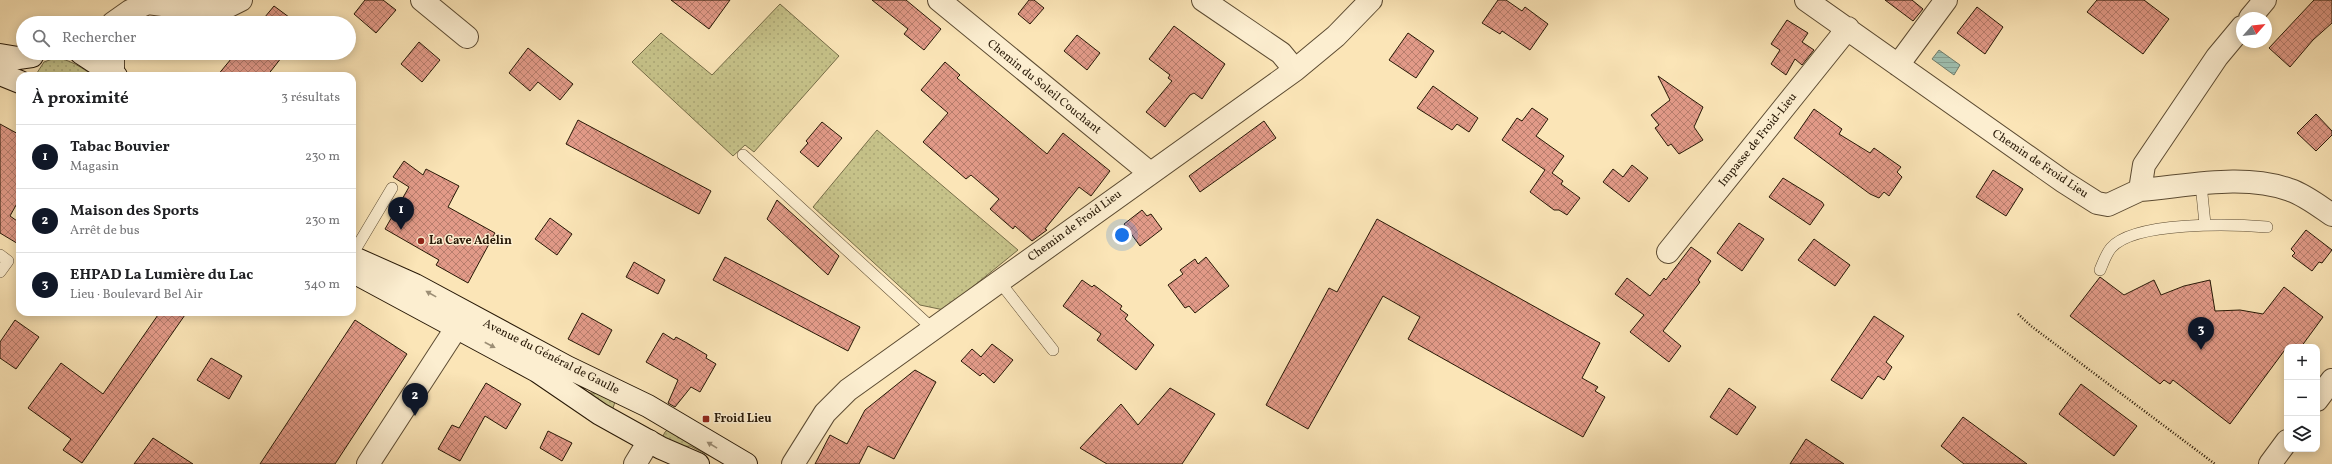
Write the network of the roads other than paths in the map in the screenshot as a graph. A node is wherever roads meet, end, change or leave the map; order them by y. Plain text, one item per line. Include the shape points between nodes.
1 (241, 0) edge
2 (422, 0) edge
3 (939, 0) edge
4 (1203, 0) edge
5 (1371, 0) edge
6 (1806, 0) edge
7 (1946, 0) edge
8 (2265, 0) edge
9 (216, 4) edge
10 (2255, 12) edge
11 (124, 16) edge
12 (1848, 28) junction
13 (2236, 35) edge
14 (467, 37) dead end
15 (0, 55) edge
16 (16, 58) edge
17 (29, 60) edge
18 (97, 60) edge
19 (1898, 65) junction
20 (114, 68) edge
21 (1295, 70) junction
22 (23, 72) edge
23 (0, 74) edge
24 (16, 80) edge
25 (743, 155) dead end
26 (1150, 173) junction
27 (2201, 184) junction
28 (392, 188) dead end
29 (2140, 190) junction
30 (2332, 215) edge
31 (2205, 224) junction
32 (2267, 227) dead end
33 (356, 249) edge
34 (1668, 252) dead end
35 (0, 255) edge
36 (356, 258) edge
37 (2100, 270) dead end
38 (0, 272) edge
39 (356, 274) edge
40 (999, 281) junction
41 (461, 320) junction
42 (933, 329) junction
43 (1053, 350) dead end
44 (2332, 380) edge
45 (628, 396) junction
46 (2320, 396) edge
47 (663, 414) junction
48 (614, 422) junction
49 (649, 441) junction
50 (2284, 445) edge
51 (368, 464) edge
52 (635, 464) edge
53 (698, 464) edge
54 (746, 464) edge
55 (793, 464) edge
56 (2270, 464) edge

1 - 9 street
2 - 14 street
3 - 26 street, Chemin du Soleil Couchant
4 - 21 street via 1281,53
5 - 21 street, Chemin de Froid Lieu via 1336,36
6 - 12 street, Chemin de Froid Lieu
7 - 19 street
8 - 10 street
9 - 11 street via 194,10 148,3 136,7
12 - 19 street, Chemin de Froid Lieu
12 - 34 street, Impasse de Froid-Lieu
13 - 29 street via 2217,57 2144,165
15 - 16 street
17 - 22 street
18 - 20 street
19 - 29 street, Chemin de Froid Lieu via 2097,203 2108,205
21 - 26 street, Chemin de Froid Lieu
23 - 24 street
25 - 42 lane
26 - 40 street, Chemin de Froid Lieu
27 - 29 street, Chemin de Froid Lieu
27 - 30 street, Chemin de Froid Lieu via 2269,184 2291,190
27 - 31 lane
28 - 33 lane
31 - 32 lane
31 - 37 lane via 2132,235 2111,248
35 - 38 lane via 8,261
41 -> 36 street, Avenue du Général de Gaulle via 415,285
39 - 41 street, Avenue du Général de Gaulle
40 - 42 street, Chemin de Froid Lieu
40 - 43 lane
41 - 45 street, Avenue du Général de Gaulle
41 -> 48 street, Avenue du Général de Gaulle
41 - 51 street
42 - 55 street, Chemin de Froid Lieu via 835,402 825,413
44 - 46 street
45 - 47 street, Avenue du Général de Gaulle
45 - 48 street
47 - 49 street
54 -> 47 street, Avenue du Général de Gaulle
48 - 49 street, Avenue du Général de Gaulle
49 - 52 street
49 - 53 street, Avenue du Général de Gaulle
50 - 56 street

